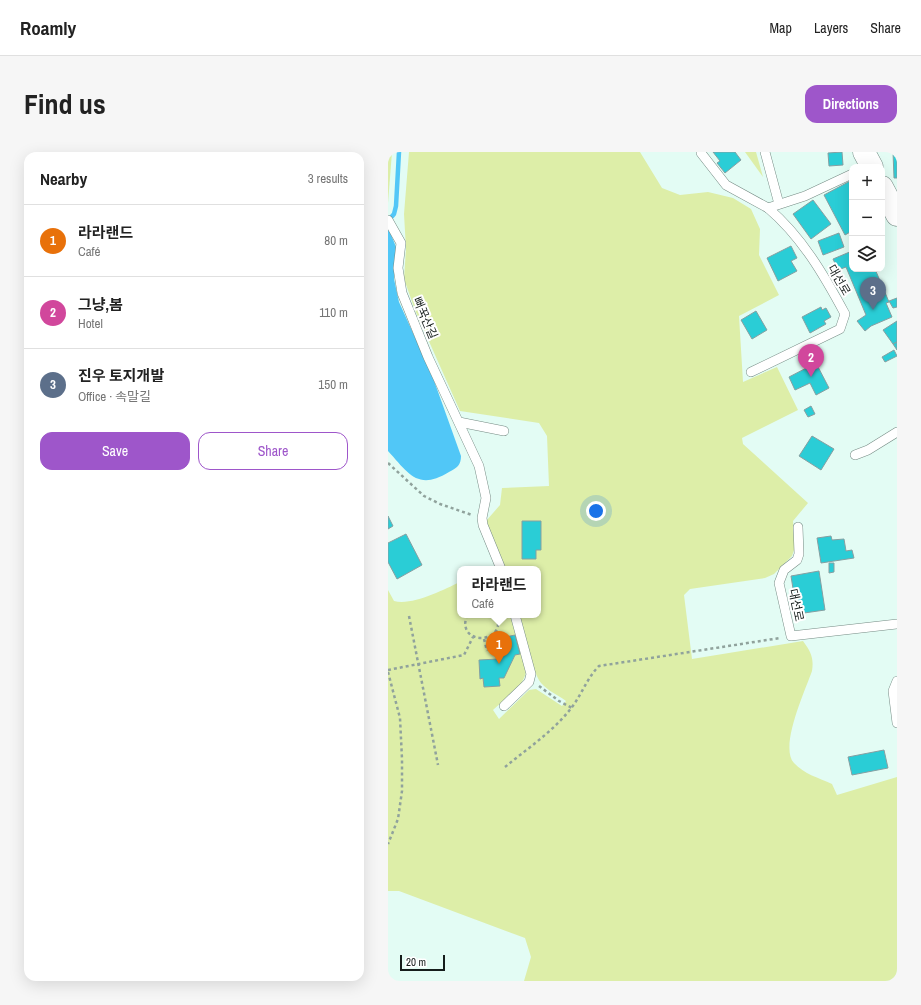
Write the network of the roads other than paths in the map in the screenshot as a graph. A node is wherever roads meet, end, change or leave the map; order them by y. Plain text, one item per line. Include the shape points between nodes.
1 (765, 152) edge
2 (701, 153) dead end
3 (849, 173) edge
4 (885, 192) edge
5 (779, 204) junction
6 (768, 208) junction
7 (897, 215) edge
8 (388, 220) edge
9 (751, 372) dead end
10 (459, 422) junction
11 (504, 431) dead end
12 (897, 432) edge
13 (855, 455) dead end
14 (798, 527) dead end
15 (500, 566) edge
16 (516, 618) edge
17 (897, 624) edge
18 (897, 681) edge
19 (504, 706) dead end
20 (897, 723) edge

1 - 5 lane
2 - 6 lane, 대선로 via 726,185
3 - 5 lane via 804,196
4 - 7 street
5 - 6 lane
6 - 9 lane, 대선로 via 784,222 820,268 845,314 840,329
8 - 10 lane, 뻐꾹산길 via 401,243 398,280 402,293
10 - 11 lane
10 - 15 lane, 뻐꾹산길 via 484,482 486,498 482,525
12 - 13 lane
14 - 17 lane, 대선로 via 797,560 784,570 779,583 791,636
16 - 19 lane via 530,666 530,678
18 - 20 lane via 893,691

